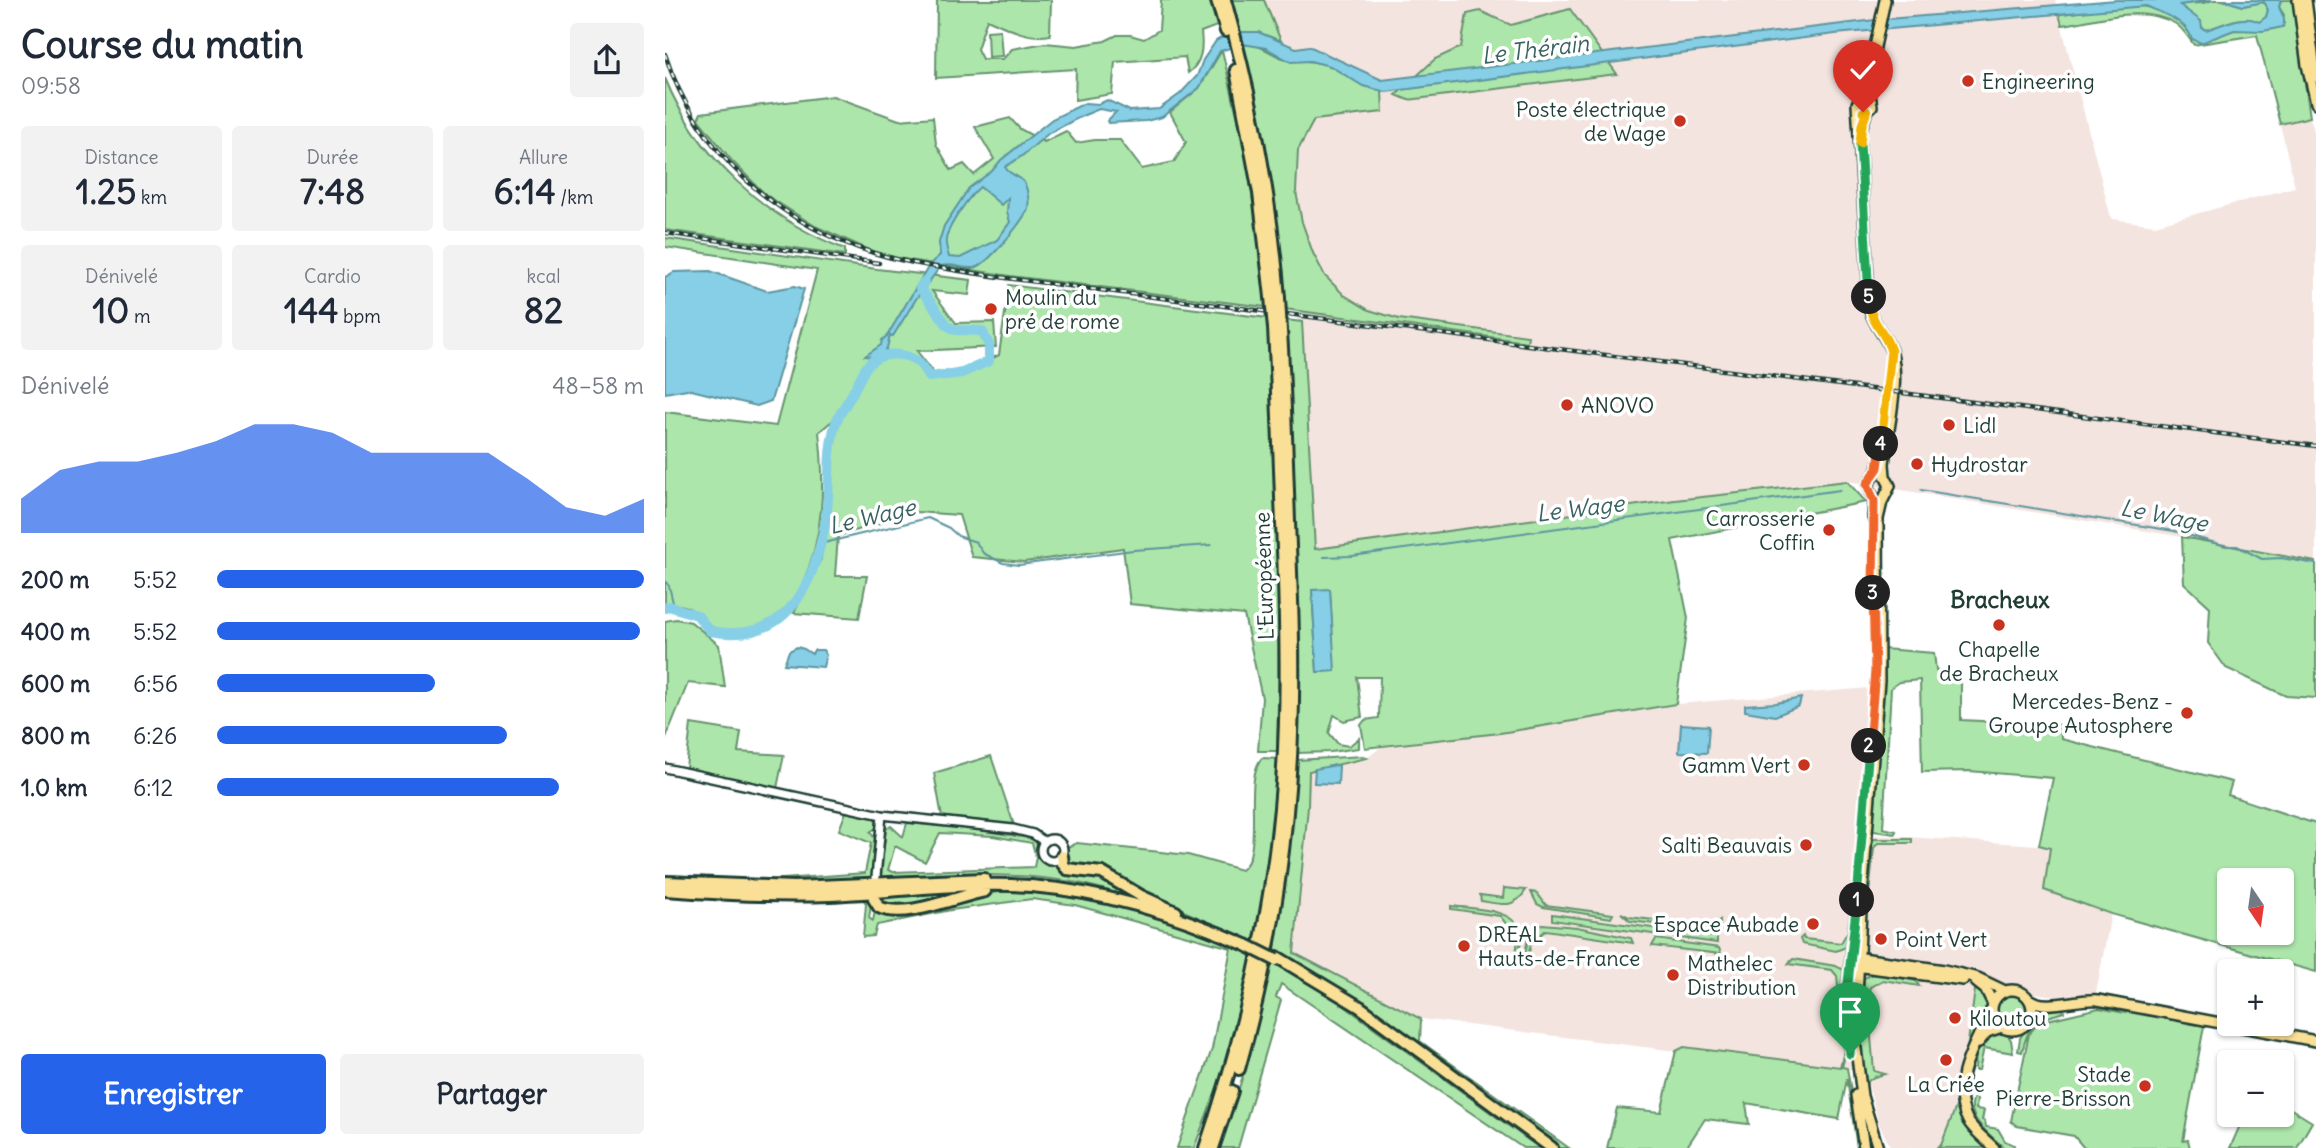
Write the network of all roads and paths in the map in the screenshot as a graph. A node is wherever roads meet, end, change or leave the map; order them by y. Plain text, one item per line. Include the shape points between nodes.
1 (1217, 0) edge
2 (1225, 0) edge
3 (1888, 0) edge
4 (2302, 0) edge
5 (1228, 24) junction
6 (2316, 77) edge
7 (2316, 103) edge
8 (1278, 329) junction
9 (1891, 351) junction
10 (1874, 474) junction
11 (1885, 476) junction
12 (1872, 494) junction
13 (1885, 494) junction
14 (1876, 588) junction
15 (665, 768) edge
16 (882, 815) junction
17 (1045, 842) junction
18 (1062, 856) junction
19 (876, 877) dead end
20 (665, 882) edge
21 (665, 890) edge
22 (1062, 890) junction
23 (874, 899) dead end
24 (1202, 923) junction
25 (1246, 944) junction
26 (1277, 959) junction
27 (1855, 961) junction
28 (1878, 969) junction
29 (1858, 988) junction
30 (2005, 991) junction
31 (2029, 999) junction
32 (2057, 1003) junction
33 (1992, 1006) junction
34 (2031, 1016) junction
35 (2002, 1027) junction
36 (1855, 1041) junction
37 (2316, 1041) edge
38 (1231, 1067) junction
39 (1855, 1090) junction
40 (1215, 1145) edge
41 (1199, 1148) edge
42 (1205, 1148) edge
43 (1545, 1148) edge
44 (1552, 1148) edge
45 (1864, 1148) edge
46 (1876, 1148) edge
47 (1885, 1148) edge
48 (1994, 1148) edge
49 (2000, 1148) edge

1 - 5 highway, L'Européenne
2 - 5 highway, L'Européenne
3 - 9 main road via 1868,81 1866,98 1872,106 1863,110 1857,130 1872,318
4 - 6 main road
4 - 7 main road via 2304,46
5 - 8 highway, L'Européenne, bridge
8 - 38 highway, L'Européenne via 1285,625 1283,769 1267,914
8 - 40 highway, L'Européenne via 1293,660 1288,802 1265,962
9 - 10 main road via 1880,458
9 - 11 main road via 1895,376
10 - 11 main road
10 - 12 main road via 1867,484
11 - 13 main road via 1890,484
12 - 13 main road
12 - 14 main road
13 - 14 main road via 1878,519
14 - 27 main road via 1877,719
15 - 16 street
16 - 17 street via 1003,827
16 - 19 street
17 - 18 street via 1060,842
17 - 18 street via 1041,851 1046,859 1055,861
18 - 24 highway via 1067,869 1102,873
20 - 24 highway via 793,887 1015,880 1101,892
21 - 22 highway via 787,895 993,886
22 - 23 highway via 992,890 895,912 879,907
22 - 25 highway via 1156,912
24 - 25 highway
25 - 26 highway, bridge
26 - 43 highway via 1366,1016
26 - 44 highway via 1360,1007
27 - 28 main road
27 - 29 main road
27 - 30 main road via 1944,970 1978,978
27 - 39 main road via 1848,1034
28 - 29 main road via 1865,974
28 - 33 main road via 1974,981 1986,990
29 - 36 main road
30 - 31 main road via 2018,991
30 - 33 main road
31 - 32 main road via 2038,1004
31 - 34 main road
32 - 34 main road via 2039,1008
32 - 37 main road via 2101,1000
33 - 35 main road via 1994,1019
33 - 48 main road via 1971,1050 1962,1098 1969,1122
34 - 35 main road via 2018,1029
35 - 49 main road via 1987,1032 1979,1042 1965,1092 1972,1120
36 - 46 main road via 1862,1096
36 - 47 main road via 1869,1106
38 - 41 highway
38 - 42 highway, L'Européenne
39 - 45 main road
39 - 46 main road

